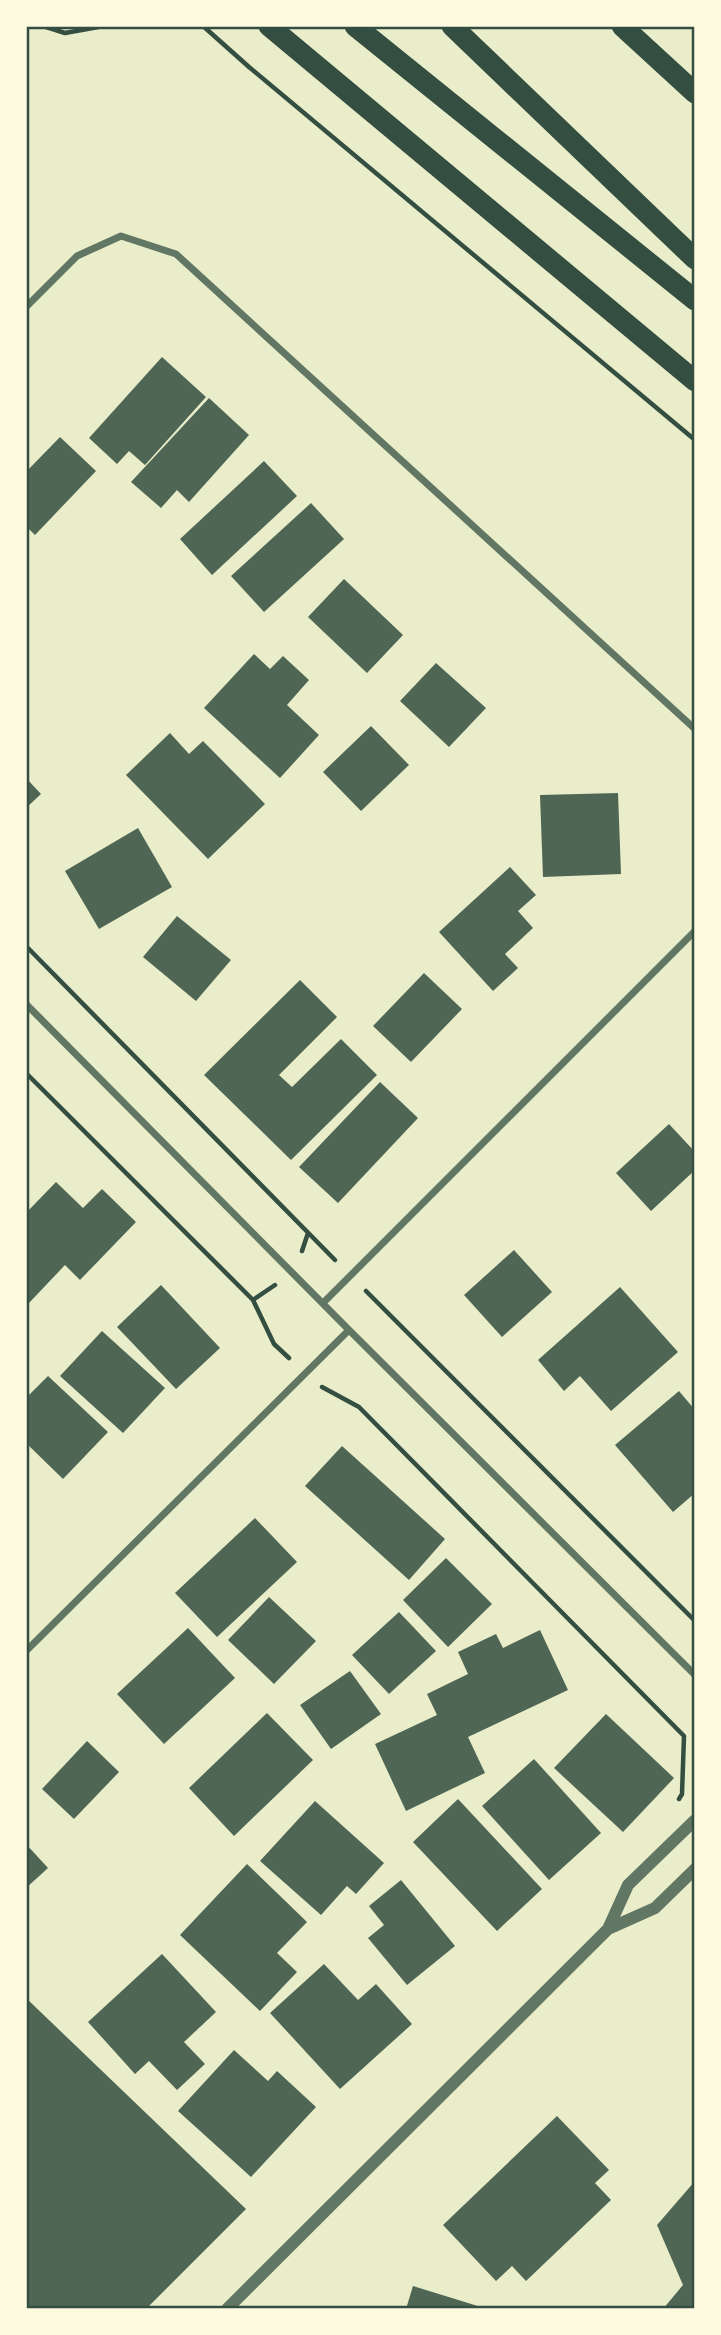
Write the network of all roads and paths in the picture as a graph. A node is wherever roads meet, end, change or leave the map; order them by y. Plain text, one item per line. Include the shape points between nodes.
1 (43, 26) edge
2 (104, 26) edge
3 (203, 26) edge
4 (268, 26) edge
5 (355, 26) edge
6 (452, 26) edge
7 (622, 26) edge
8 (695, 93) edge
9 (695, 259) edge
10 (695, 300) edge
11 (26, 307) edge
12 (695, 381) edge
13 (695, 440) edge
14 (695, 729) edge
15 (695, 931) edge
16 (26, 1004) edge
17 (26, 1073) edge
18 (308, 1232) dead end
19 (289, 1271) junction
20 (253, 1300) junction
21 (323, 1303) junction
22 (349, 1330) junction
23 (305, 1373) junction
24 (26, 1651) edge
25 (695, 1675) edge
26 (675, 1804) dead end
27 (695, 1820) edge
28 (695, 1869) edge
29 (608, 1929) junction
30 (227, 2309) edge

1 - 2 path via 65,33
3 - 13 path
4 - 12 highway
5 - 10 highway
6 - 9 highway
7 - 8 highway
11 - 14 street via 77,256 121,236 176,254
15 - 21 street
16 - 19 street
17 - 20 path
18 - 19 path
19 - 20 path
19 - 21 street
20 - 23 path via 274,1344
21 - 22 street
22 - 23 street
22 - 25 street
23 - 24 street
23 - 26 path via 359,1408 684,1736 682,1794
27 - 29 street via 628,1885
28 - 29 street via 655,1908
29 - 30 street

